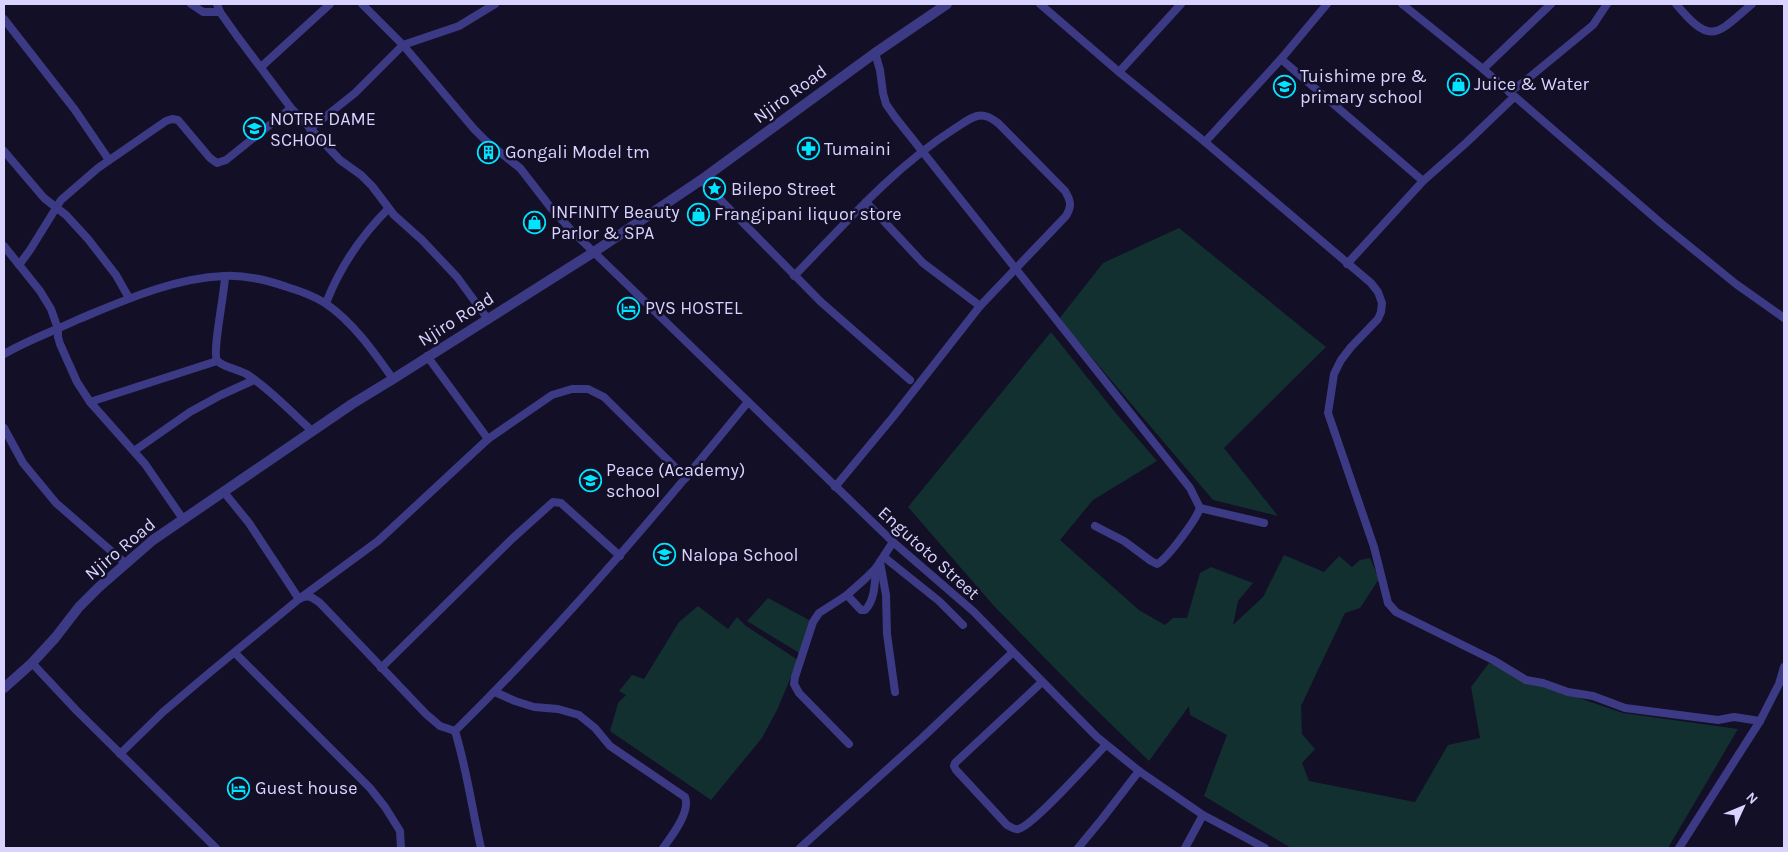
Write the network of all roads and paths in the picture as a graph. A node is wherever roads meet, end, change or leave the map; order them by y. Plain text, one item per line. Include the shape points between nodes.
1 (191, 4) edge
2 (217, 4) edge
3 (330, 4) edge
4 (362, 4) edge
5 (495, 4) edge
6 (947, 4) edge
7 (1040, 4) edge
8 (1181, 4) edge
9 (1327, 4) edge
10 (1402, 4) edge
11 (1551, 4) edge
12 (1607, 4) edge
13 (1676, 4) edge
14 (1752, 4) edge
15 (220, 12) junction
16 (4, 19) edge
17 (403, 45) junction
18 (875, 53) junction
19 (1281, 59) junction
20 (261, 67) junction
21 (1483, 69) junction
22 (1120, 72) junction
23 (1511, 95) junction
24 (292, 108) junction
25 (310, 129) junction
26 (1205, 142) junction
27 (4, 151) edge
28 (922, 151) junction
29 (109, 160) junction
30 (701, 180) junction
31 (1424, 181) junction
32 (866, 202) junction
33 (56, 207) junction
34 (388, 209) junction
35 (4, 246) edge
36 (594, 252) junction
37 (1347, 264) junction
38 (19, 265) junction
39 (1016, 269) junction
40 (225, 276) junction
41 (794, 276) junction
42 (129, 298) junction
43 (326, 304) junction
44 (980, 306) junction
45 (487, 318) junction
46 (1784, 318) edge
47 (58, 329) junction
48 (4, 354) edge
49 (427, 356) junction
50 (217, 361) junction
51 (393, 379) junction
52 (254, 380) junction
53 (910, 380) dead end
54 (90, 402) junction
55 (748, 402) junction
56 (4, 428) edge
57 (312, 431) junction
58 (488, 439) junction
59 (134, 451) junction
60 (686, 478) junction
61 (835, 487) junction
62 (223, 491) junction
63 (1200, 508) junction
64 (183, 519) junction
65 (1264, 523) dead end
66 (1095, 526) dead end
67 (892, 542) junction
68 (620, 556) junction
69 (880, 562) junction
70 (125, 563) junction
71 (846, 594) junction
72 (299, 599) junction
73 (964, 625) dead end
74 (235, 652) junction
75 (1012, 653) junction
76 (32, 663) junction
77 (1784, 667) edge
78 (381, 668) junction
79 (1042, 682) junction
80 (4, 688) edge
81 (495, 692) junction
82 (895, 692) dead end
83 (1760, 721) junction
84 (455, 732) junction
85 (849, 744) dead end
86 (1106, 745) junction
87 (120, 754) junction
88 (1139, 771) junction
89 (1202, 816) junction
90 (216, 848) edge
91 (401, 848) edge
92 (481, 848) edge
93 (663, 848) edge
94 (800, 848) edge
95 (1078, 848) edge
96 (1184, 848) edge
97 (1265, 848) edge
98 (1680, 848) edge

1 - 15 street via 203,12
2 - 15 street
3 - 20 street
4 - 17 street, Engutoto Street
5 - 17 street via 460,26
6 - 18 street, Njiro Road
7 - 22 street
8 - 22 street
9 - 19 street
10 - 21 street
11 - 21 street
12 - 23 street via 1593,24
13 - 14 street via 1690,21 1707,32 1726,27
15 - 20 street
16 - 29 street via 75,110
17 - 25 street via 355,93
17 - 36 street, Engutoto Street via 474,129 520,168 550,208
18 - 28 street via 886,104
18 - 30 street, Njiro Road
19 - 26 street
19 - 31 street
20 - 24 street
21 - 23 street
22 - 26 street
23 - 31 street via 1466,143
23 - 46 street via 1662,224
24 - 25 street
24 - 29 street via 222,162 217,163 210,158 178,120 172,119
25 - 34 street via 380,194
26 - 37 street
27 - 33 street via 32,185
28 - 32 street
28 - 39 street
28 - 39 street via 973,117 984,116 998,123 1066,192 1071,208 1066,216
29 - 33 street via 68,193
30 - 36 street, Njiro Road
30 - 41 street
31 - 37 street
32 - 41 street
32 - 44 street via 923,263
33 - 38 street
33 - 42 street via 88,239
34 - 43 street via 354,249
34 - 45 street via 457,277
35 - 38 street
36 - 45 street, Njiro Road
36 - 55 street, Engutoto Street
37 - 83 street via 1378,292 1381,312 1341,360 1334,374 1328,413 1392,608 1403,617 1454,640 1526,680 1593,696 1625,708 1718,720 1734,716
38 - 47 street via 51,309
39 - 44 street
39 - 63 street via 1190,488
40 - 42 street via 178,284
40 - 43 street via 270,281
40 - 50 street via 216,342
41 - 53 street
42 - 47 street
43 - 51 street via 358,333
44 - 61 street
45 - 49 street, Njiro Road
47 - 48 street
47 - 54 street via 60,344
49 - 51 street, Njiro Road
49 - 58 street
50 - 52 street via 240,370
50 - 54 street
51 - 57 street, Njiro Road
52 - 57 street
52 - 59 street via 190,412
54 - 59 street
55 - 60 street
55 - 61 street, Engutoto Street
56 - 70 street via 23,463 56,503
57 - 62 street, Njiro Road
58 - 60 street via 552,395 572,388 588,389 604,397
58 - 72 street via 378,541
59 - 64 street
60 - 68 street
61 - 67 street, Engutoto Street
62 - 64 street, Njiro Road
62 - 72 street via 249,523
63 - 65 street
63 - 66 street via 1190,527 1157,564
64 - 70 street, Njiro Road
67 - 69 street
67 - 75 street, Engutoto Street via 973,612
68 - 78 street via 561,503 553,502
68 - 81 street
69 - 71 street
69 - 71 street via 865,610 861,610
69 - 73 street via 939,601
69 - 82 street
70 - 76 street, Njiro Road via 78,607
71 - 85 street via 824,608 813,622 794,684 799,694
72 - 74 street
72 - 78 street via 310,596 320,603
74 - 87 street via 163,712
74 - 91 street via 370,788 400,830
75 - 79 street, Engutoto Street
75 - 94 street
76 - 80 street, Njiro Road
76 - 87 street
77 - 83 street
78 - 84 street via 433,720
79 - 86 street, Engutoto Street
79 - 86 street via 954,766 1007,825 1014,829 1026,825
81 - 84 street
81 - 93 street via 534,707 579,715 610,746 685,798 684,812
83 - 98 street
84 - 92 street via 467,771
86 - 88 street, Engutoto Street
87 - 90 street
88 - 89 street, Engutoto Street
88 - 95 street
89 - 96 street
89 - 97 street, Engutoto Street

